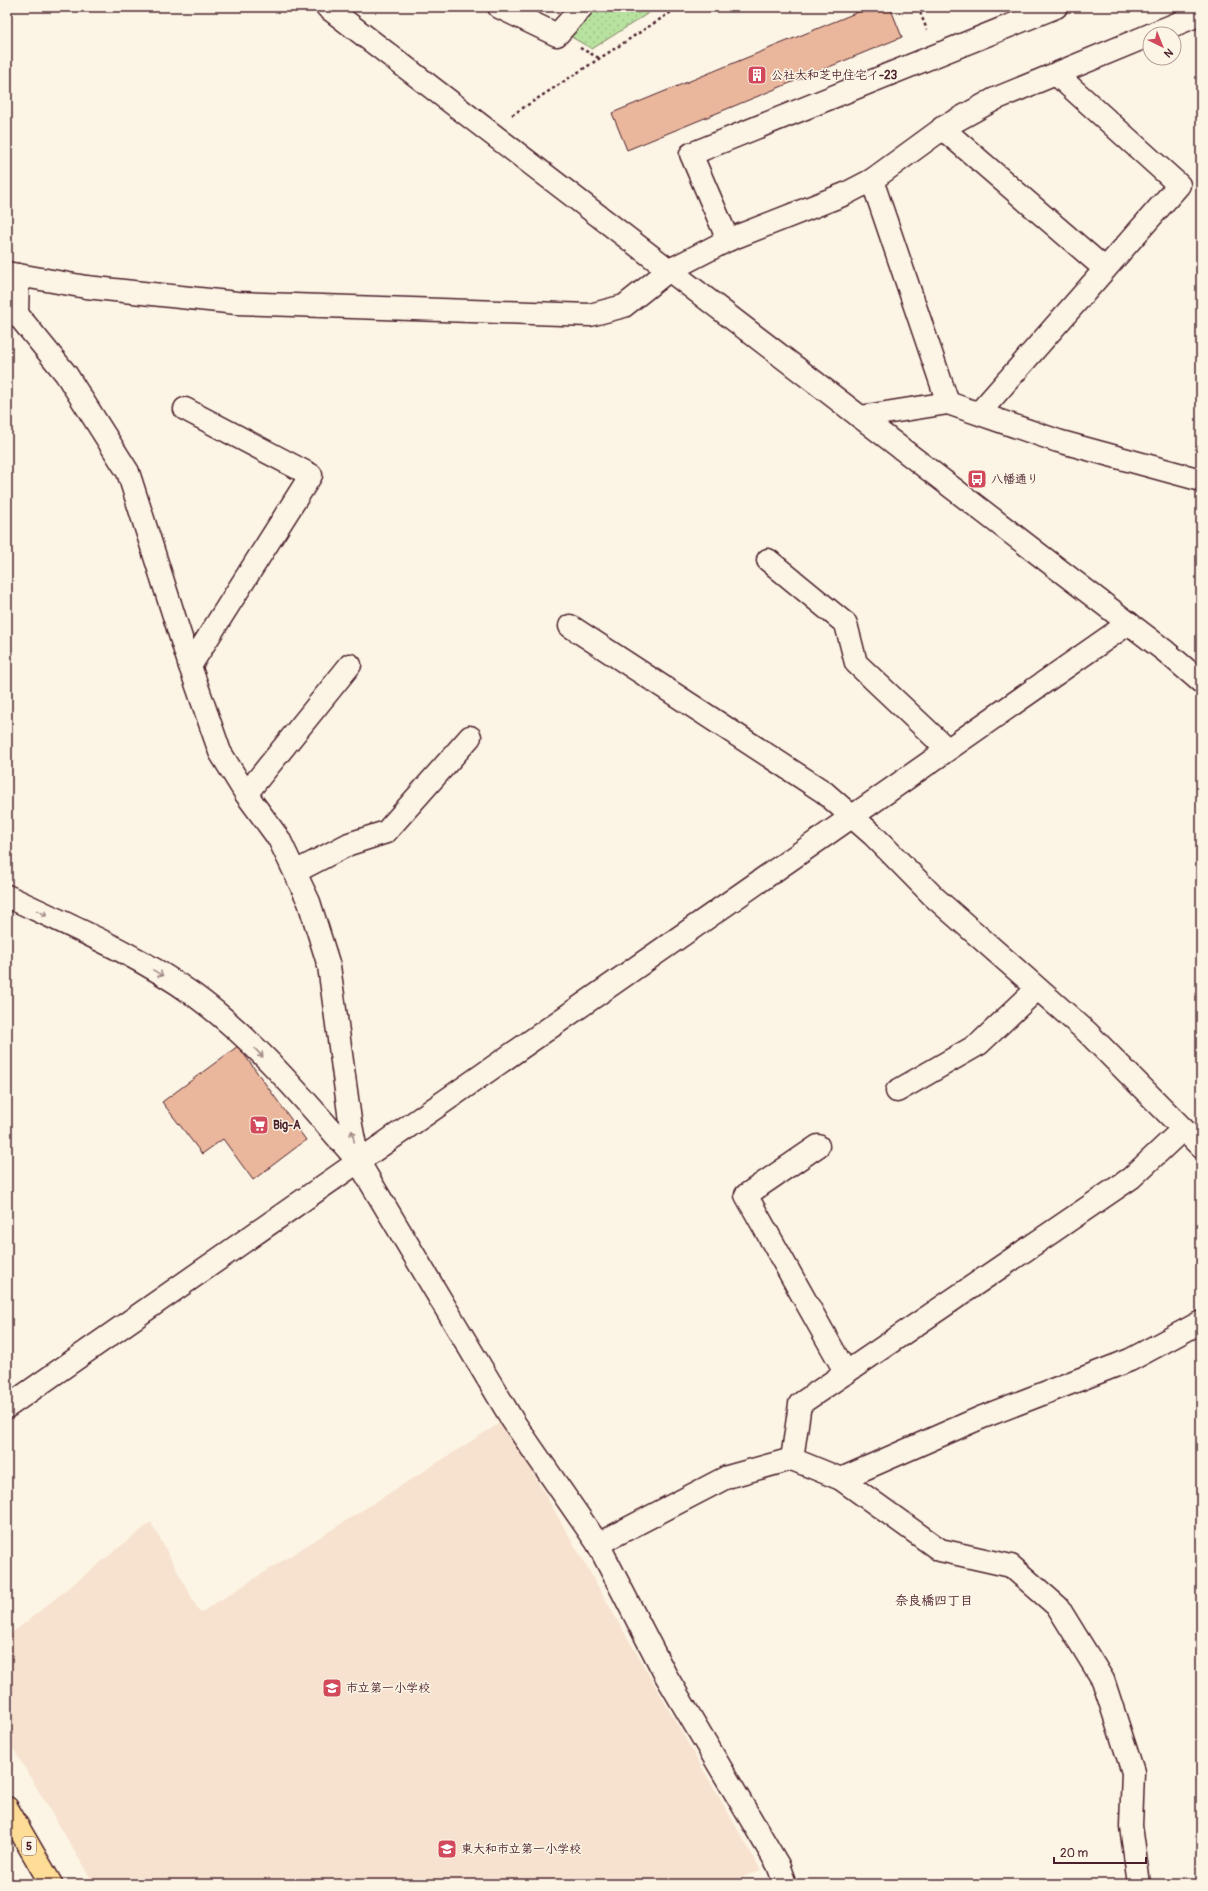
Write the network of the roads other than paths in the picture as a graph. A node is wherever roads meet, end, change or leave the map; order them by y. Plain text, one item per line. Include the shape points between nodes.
1 (499, 7) edge
2 (582, 7) edge
3 (1056, 7) edge
4 (337, 10) edge
5 (1201, 14) edge
6 (1171, 26) edge
7 (1142, 38) edge
8 (1056, 74) junction
9 (942, 128) junction
10 (872, 180) junction
11 (728, 240) junction
12 (1105, 269) junction
13 (668, 271) junction
14 (12, 274) edge
15 (18, 324) edge
16 (948, 403) junction
17 (185, 409) dead end
18 (979, 413) junction
19 (860, 418) junction
20 (1201, 480) edge
21 (768, 560) dead end
22 (1128, 623) junction
23 (570, 626) dead end
24 (350, 665) dead end
25 (190, 666) junction
26 (1198, 673) edge
27 (470, 736) dead end
28 (947, 749) junction
29 (246, 794) junction
30 (853, 816) junction
31 (295, 872) junction
32 (7, 896) edge
33 (1037, 989) junction
34 (898, 1091) dead end
35 (1182, 1129) junction
36 (818, 1146) dead end
37 (1201, 1147) edge
38 (358, 1161) junction
39 (1201, 1322) edge
40 (846, 1373) junction
41 (7, 1407) edge
42 (792, 1459) junction
43 (841, 1479) junction
44 (598, 1544) junction
45 (7, 1808) edge
46 (51, 1884) edge
47 (785, 1884) edge
48 (1139, 1884) edge

1 - 2 street via 558,35
3 - 11 street via 691,154
4 - 13 street
5 - 6 street
7 - 8 street
8 - 9 street via 995,99
8 - 12 street via 1179,184
9 - 10 street
9 - 12 street
10 - 11 street via 845,194
10 - 16 street
11 - 13 street
12 - 18 street
13 - 14 street via 624,306 590,315 237,303 86,287
13 - 19 street
14 - 15 street
15 - 25 street via 66,374 128,472
16 - 18 street
16 - 19 street
17 - 25 street via 311,475
18 - 20 street via 1058,441
19 - 22 street
21 - 28 street via 846,624 856,662
22 - 26 street
22 - 28 street
23 - 30 street via 824,792
24 - 29 street
25 - 29 street via 220,752
27 - 31 street via 386,832 349,844
28 - 30 street
29 - 31 street via 279,839
30 - 33 street via 934,897
30 - 38 street
38 -> 31 street via 329,966 309,902
32 -> 38 street via 118,949 194,995 243,1035
33 - 34 street via 979,1044
33 - 35 street via 1087,1032
35 - 37 street
35 - 40 street via 1131,1178
36 - 40 street via 746,1195
38 - 41 street
38 - 44 street via 513,1421
39 - 43 street via 1130,1360 980,1418
40 - 42 street via 800,1404
42 - 43 street
42 - 44 street via 727,1477
43 - 48 street via 940,1550 1011,1566 1058,1607 1103,1680 1133,1772 1131,1826
44 - 47 street via 665,1674 778,1865
45 - 46 main road, 5

